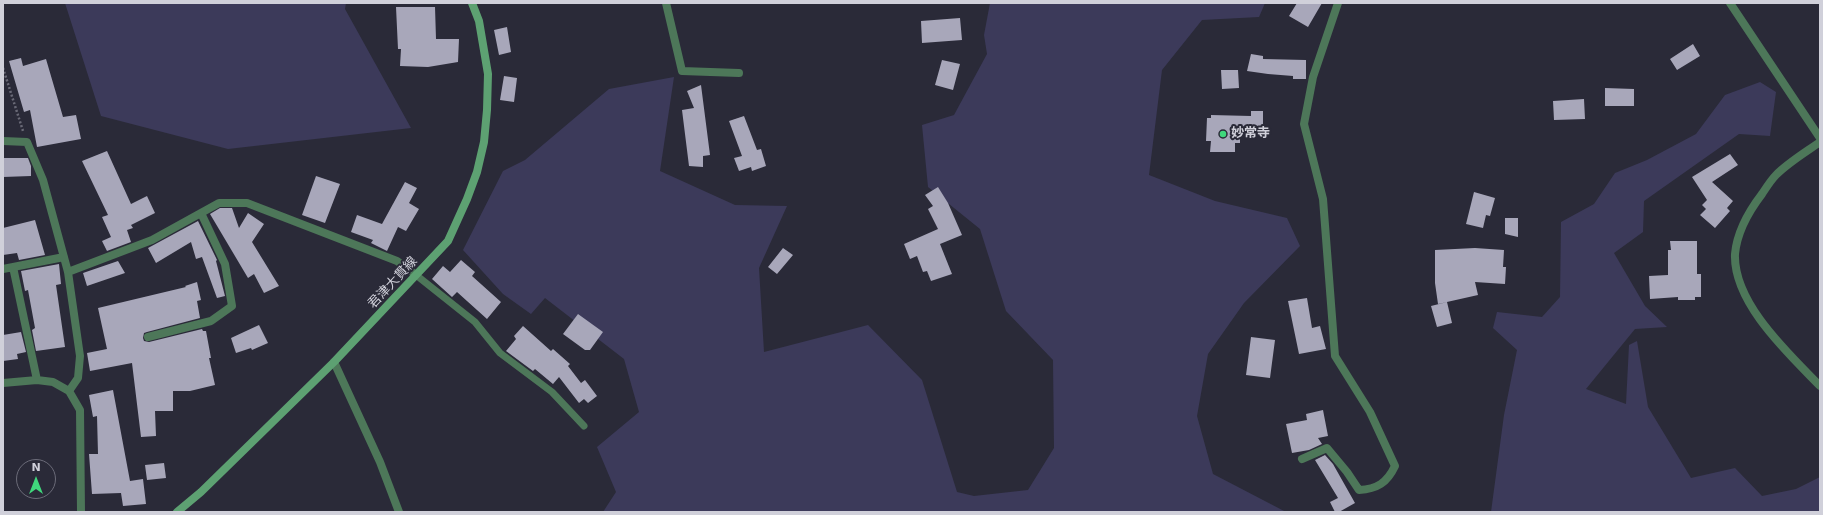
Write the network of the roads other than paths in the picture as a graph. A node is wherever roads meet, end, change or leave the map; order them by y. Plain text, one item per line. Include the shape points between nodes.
1 (472, 3) edge
2 (666, 3) edge
3 (1338, 3) edge
4 (1730, 3) edge
5 (739, 73) dead end
6 (1820, 138) edge
7 (3, 141) edge
8 (1820, 142) edge
9 (201, 213) junction
10 (64, 257) junction
11 (13, 267) junction
12 (3, 269) edge
13 (68, 272) junction
14 (416, 275) junction
15 (148, 337) dead end
16 (334, 362) junction
17 (37, 380) junction
18 (3, 383) edge
19 (1820, 386) edge
20 (69, 391) junction
21 (584, 426) dead end
22 (1302, 459) dead end
23 (81, 512) edge
24 (177, 512) edge
25 (399, 512) edge

1 - 14 main road, 君津大貫線 via 488,74 484,142 477,172 448,241
2 - 5 street via 682,71
3 - 22 street via 1313,77 1304,124 1323,199 1335,356 1370,412 1395,466 1385,482 1372,489 1359,490 1327,448
4 - 6 street
7 - 10 street via 27,142 43,180
8 - 19 street via 1776,174 1749,210 1735,254 1745,296 1775,340
9 - 13 street via 152,240
9 - 14 street via 219,203 247,204 397,261
9 - 15 street via 225,264 232,306 211,321
10 - 11 street
10 - 13 street
11 - 12 street
11 - 17 street
13 - 20 street via 80,356 78,378
14 - 16 main road, 君津大貫線
14 - 21 lane via 475,322 500,353 552,392
16 - 24 main road, 君津大貫線 via 201,492
16 - 25 street via 380,462
17 - 18 street
17 - 20 street via 54,382
20 - 23 street via 80,410

